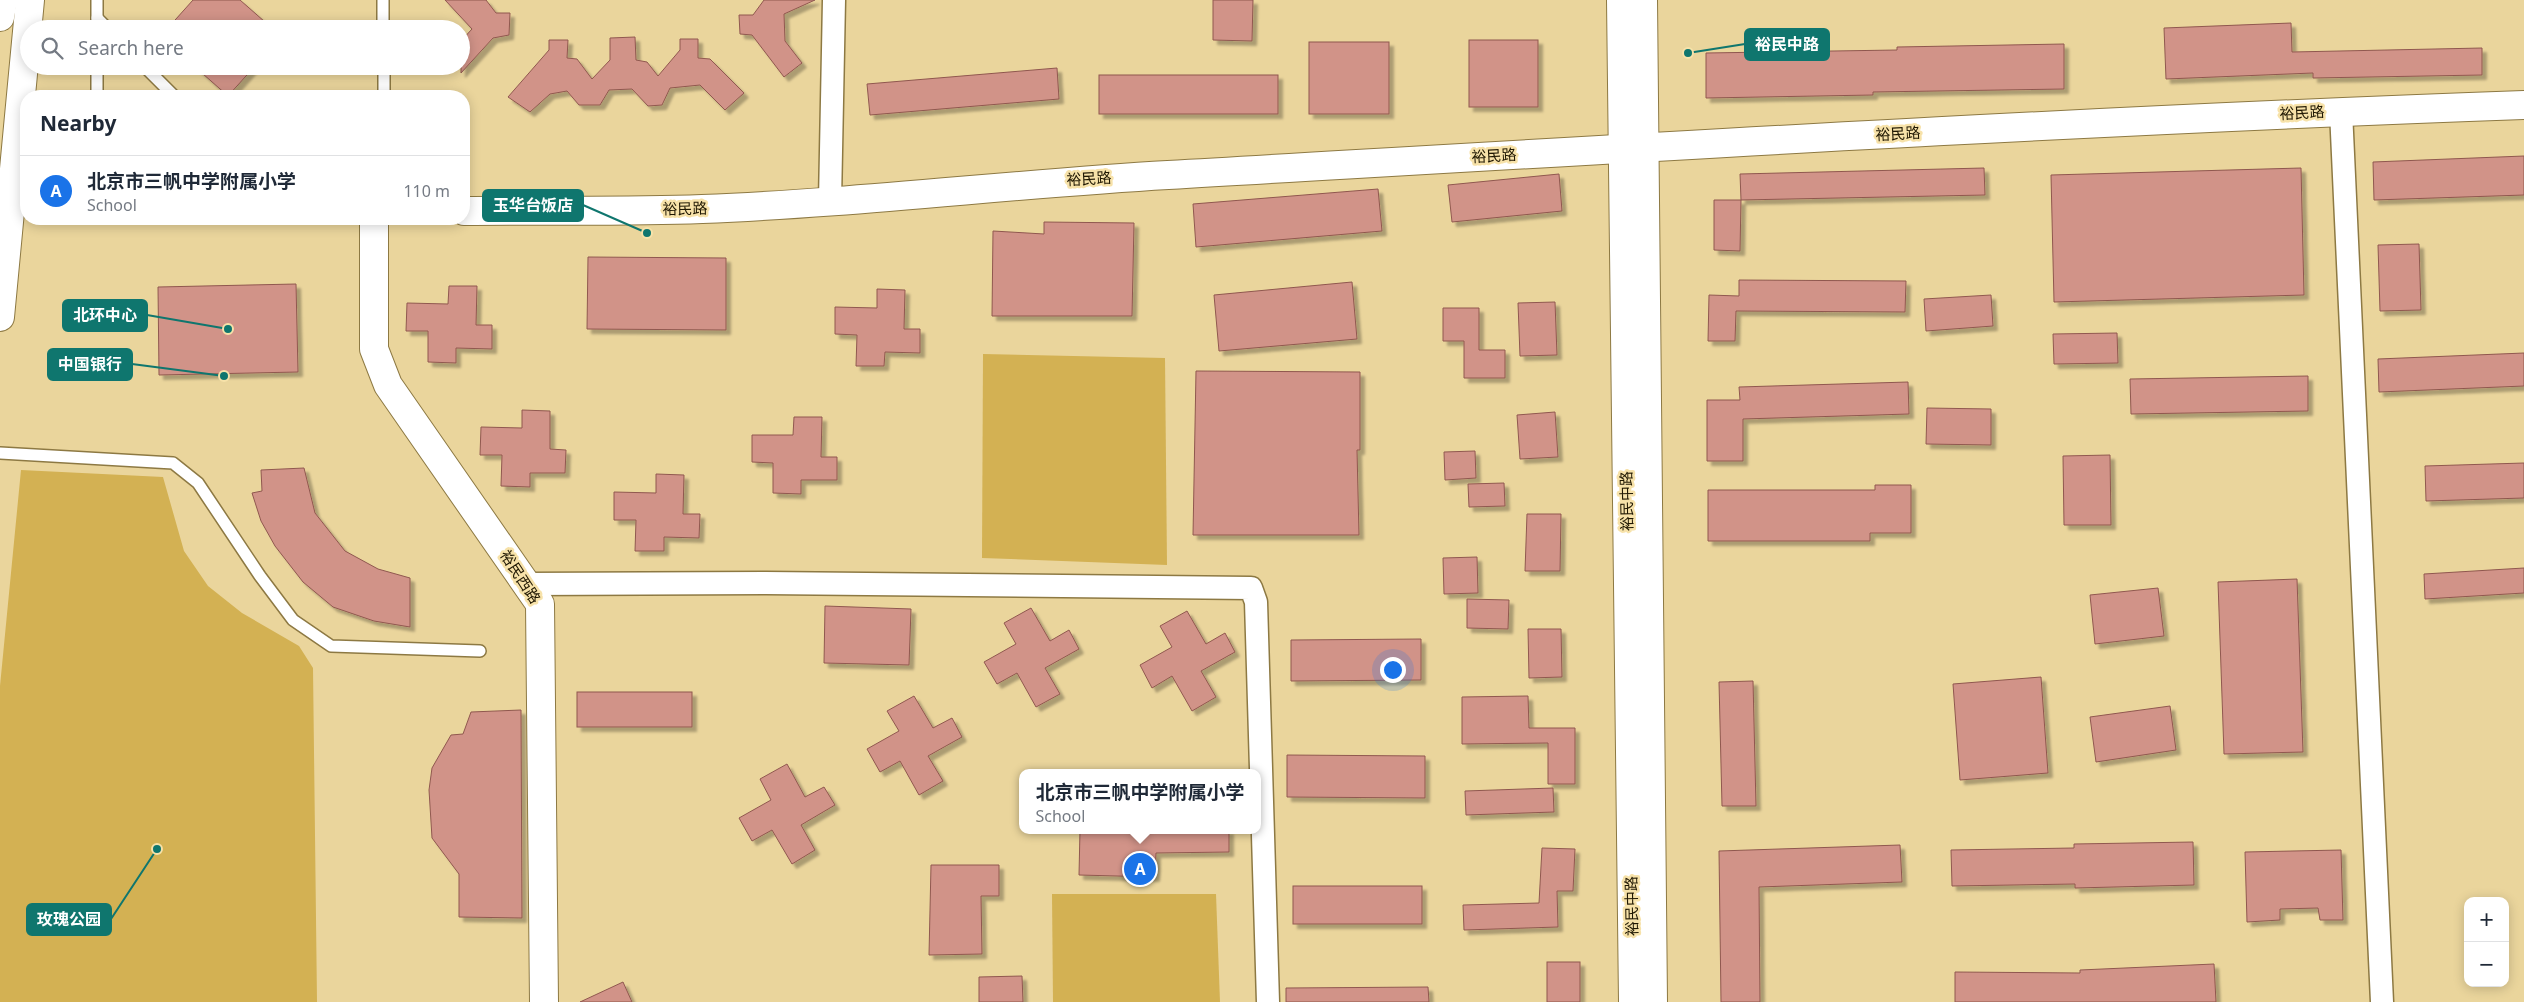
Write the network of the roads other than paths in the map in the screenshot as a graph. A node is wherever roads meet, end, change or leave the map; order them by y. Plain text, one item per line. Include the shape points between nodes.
1 (3, 0) edge
2 (30, 0) edge
3 (97, 0) edge
4 (383, 0) edge
5 (834, 0) edge
6 (1621, 0) edge
7 (1643, 0) edge
8 (0, 17) edge
9 (29, 20) edge
10 (97, 20) edge
11 (384, 20) edge
12 (26, 75) edge
13 (97, 75) edge
14 (153, 75) edge
15 (384, 75) edge
16 (25, 90) edge
17 (97, 90) edge
18 (168, 90) edge
19 (384, 90) edge
20 (2524, 105) edge
21 (2341, 111) junction
22 (1634, 148) junction
23 (20, 179) edge
24 (830, 201) junction
25 (470, 211) edge
26 (18, 215) edge
27 (374, 225) edge
28 (0, 317) edge
29 (0, 453) edge
30 (526, 584) junction
31 (480, 651) dead end
32 (544, 1002) edge
33 (1268, 1002) edge
34 (1633, 1002) edge
35 (1653, 1002) edge
36 (2382, 1002) edge

1 - 8 main road
2 - 9 main road
3 - 10 lane
4 - 11 lane
5 - 24 street
6 - 22 main road, 裕民中路
7 - 22 main road, 裕民中路
12 - 16 main road
13 - 17 lane
14 - 18 lane
15 - 19 lane
20 - 21 main road, 裕民路
21 - 22 main road, 裕民路
21 - 36 street
22 - 24 main road, 裕民路 via 1042,182
22 - 34 main road, 裕民中路
22 - 35 main road, 裕民中路
23 - 26 main road
24 - 25 main road, 裕民路 via 701,209
26 - 28 main road
27 - 30 main road, 裕民西路 via 374,349 388,385
29 - 31 lane via 173,463 198,483 293,620 330,646
30 - 32 main road, 裕民西路 via 540,604
30 - 33 street via 1251,588 1256,602

